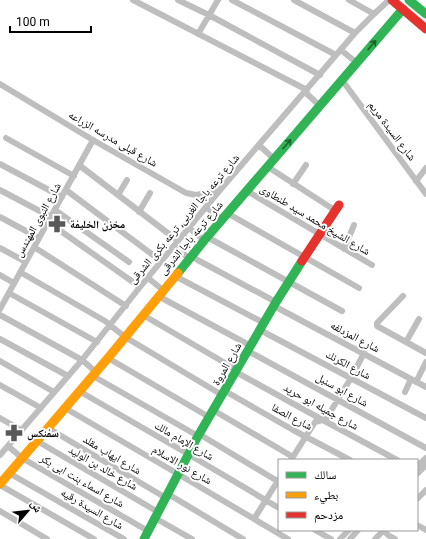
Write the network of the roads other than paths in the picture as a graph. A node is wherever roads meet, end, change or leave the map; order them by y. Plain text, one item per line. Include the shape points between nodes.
1 (133, 0) edge
2 (178, 0) edge
3 (218, 0) edge
4 (232, 0) edge
5 (294, 0) edge
6 (349, 0) edge
7 (391, 0) edge
8 (409, 0) edge
9 (403, 9) junction
10 (374, 14) junction
11 (426, 14) edge
12 (209, 16) junction
13 (426, 29) edge
14 (355, 33) junction
15 (198, 34) junction
16 (341, 50) junction
17 (336, 55) junction
18 (356, 63) junction
19 (320, 75) junction
20 (342, 80) junction
21 (0, 84) edge
22 (306, 91) junction
23 (320, 106) junction
24 (6, 138) dead end
25 (93, 140) junction
26 (259, 145) junction
27 (274, 159) junction
28 (0, 164) edge
29 (79, 165) junction
30 (306, 165) dead end
31 (268, 167) junction
32 (426, 168) edge
33 (74, 176) junction
34 (128, 180) dead end
35 (416, 181) junction
36 (294, 184) junction
37 (0, 190) edge
38 (66, 190) junction
39 (220, 190) junction
40 (247, 191) junction
41 (150, 193) dead end
42 (426, 194) edge
43 (118, 195) junction
44 (62, 198) junction
45 (206, 207) junction
46 (338, 208) joint
47 (55, 210) junction
48 (139, 212) junction
49 (0, 217) edge
50 (225, 217) junction
51 (50, 219) junction
52 (354, 225) dead end
53 (189, 228) junction
54 (320, 234) junction
55 (39, 238) junction
56 (206, 238) junction
57 (176, 244) junction
58 (34, 247) junction
59 (0, 248) edge
60 (344, 249) junction
61 (190, 257) junction
62 (305, 257) junction
63 (162, 261) junction
64 (26, 262) junction
65 (129, 262) dead end
66 (372, 265) dead end
67 (20, 272) junction
68 (0, 275) edge
69 (175, 276) junction
70 (148, 278) junction
71 (289, 281) junction
72 (14, 283) junction
73 (140, 287) junction
74 (358, 288) dead end
75 (9, 293) junction
76 (161, 294) junction
77 (403, 296) dead end
78 (1, 304) edge
79 (275, 304) junction
80 (126, 306) junction
81 (342, 311) dead end
82 (0, 315) edge
83 (143, 315) junction
84 (419, 319) dead end
85 (110, 326) junction
86 (262, 327) junction
87 (125, 337) junction
88 (0, 339) edge
89 (97, 342) junction
90 (406, 342) junction
91 (250, 348) junction
92 (364, 353) junction
93 (426, 353) edge
94 (108, 358) junction
95 (82, 360) junction
96 (0, 361) edge
97 (426, 362) edge
98 (237, 371) junction
99 (94, 374) junction
100 (68, 376) junction
101 (351, 378) junction
102 (414, 380) junction
103 (0, 385) edge
104 (426, 387) edge
105 (79, 391) junction
106 (54, 392) junction
107 (405, 392) dead end
108 (223, 393) junction
109 (338, 400) junction
110 (40, 408) junction
111 (65, 408) junction
112 (211, 414) junction
113 (0, 418) edge
114 (426, 418) edge
115 (324, 420) junction
116 (48, 428) junction
117 (21, 430) junction
118 (198, 435) junction
119 (306, 436) junction
120 (37, 441) junction
121 (426, 448) edge
122 (3, 450) edge
123 (188, 454) junction
124 (22, 458) junction
125 (426, 458) edge
126 (292, 459) edge
127 (348, 459) edge
128 (396, 459) edge
129 (418, 465) edge
130 (426, 465) edge
131 (9, 473) junction
132 (418, 473) edge
133 (178, 474) junction
134 (278, 480) edge
135 (278, 482) edge
136 (0, 484) edge
137 (426, 490) edge
138 (167, 496) junction
139 (418, 498) edge
140 (266, 500) junction
141 (426, 500) edge
142 (278, 507) edge
143 (0, 511) edge
144 (157, 515) junction
145 (254, 519) junction
146 (317, 531) edge
147 (348, 531) edge
148 (357, 531) edge
149 (383, 531) edge
150 (385, 531) edge
151 (146, 535) edge
152 (47, 539) edge
153 (94, 539) edge
154 (124, 539) edge
155 (192, 539) edge
156 (243, 539) edge
157 (288, 539) edge
158 (330, 539) edge
159 (340, 539) edge
160 (350, 539) edge
161 (375, 539) edge
162 (395, 539) edge

1 - 15 street
2 - 12 street
3 - 12 street
4 - 17 street
5 - 14 street
6 - 10 street
7 - 9 street
7 - 10 street, شارع ترعه باجا الغربى, ترعه بكرى الشرقى
8 - 11 street
9 - 13 street
18 -> 9 street, شارع ترعه باجا الشرقى
10 - 14 street, شارع ترعه باجا الغربى, ترعه بكرى الشرقى
12 - 15 street
12 - 19 street
14 - 16 street, شارع ترعه باجا الغربى, ترعه بكرى الشرقى
15 - 22 street
16 - 17 street, شارع ترعه باجا الغربى, ترعه بكرى الشرقى
16 - 18 street
17 - 19 street, شارع ترعه باجا الغربى, ترعه بكرى الشرقى
18 - 20 street, شارع ترعه باجا الشرقى
19 - 22 street, شارع ترعه باجا الغربى, ترعه بكرى الشرقى
20 - 23 street, شارع ترعه باجا الشرقى
20 - 35 street, شارع السيدة مريم
21 - 25 street, شارع قبلى مدرسه الزراعه
22 - 23 street
22 - 26 street, شارع ترعه باجا الغربى, ترعه بكرى الشرقى
27 -> 23 street, شارع ترعه باجا الشرقى
24 - 33 street
25 - 29 street, شارع النبوى المهندس
25 - 39 street, شارع قبلى مدرسه الزراعه via 186,193 196,195
26 - 27 street
26 - 39 street, شارع ترعه باجا الغربى, ترعه بكرى الشرقى
27 - 31 street, شارع ترعه باجا الشرقى
28 - 44 street
29 - 33 street, شارع النبوى المهندس
29 - 43 street, شارع المزدلفه
30 - 36 street
31 - 36 street
31 - 40 street, شارع ترعه باجا الشرقى
32 - 35 street
33 - 38 street, شارع النبوى المهندس
34 - 43 street
35 - 42 street, شارع السيدة مريم
36 - 46 street
37 - 51 street
38 - 44 street, شارع النبوى المهندس
38 - 63 street
39 - 45 street, شارع ترعه باجا الغربى, ترعه بكرى الشرقى
40 - 50 street, شارع ترعه باجا الشرقى
40 - 54 street, شارع الشيخ محمد سيد طنطاوى
41 - 48 street
43 - 48 street, شارع المزدلفه
44 - 47 street, شارع النبوى المهندس
45 - 50 street
45 - 53 street, شارع ترعه باجا الغربى, ترعه بكرى الشرقى
46 - 54 street, شارع المروة
47 - 51 street, شارع النبوى المهندس
47 - 65 street
48 - 57 street, شارع المزدلفه
49 - 55 street
50 - 56 street, شارع ترعه باجا الشرقى
50 - 62 street
51 - 55 street, شارع النبوى المهندس
51 - 73 street
52 - 60 street
53 - 56 street
53 - 57 street, شارع ترعه باجا الغربى, ترعه بكرى الشرقى
54 - 60 street, شارع الشيخ محمد سيد طنطاوى
54 - 62 street, شارع المروة
55 - 58 street, شارع النبوى المهندس
56 - 61 street, شارع ترعه باجا الشرقى
56 - 71 street
57 - 61 street, شارع المزدلفه
57 - 63 street, شارع ترعه باجا الغربى, ترعه بكرى الشرقى
58 - 64 street, شارع النبوى المهندس
58 - 80 street
59 - 64 street
60 - 66 street, شارع الشيخ محمد سيد طنطاوى
61 - 69 street, شارع ترعه باجا الشرقى
61 - 79 street, شارع المزدلفه
62 - 71 street, شارع المروة
62 - 74 street
63 - 70 street, شارع ترعه باجا الغربى, ترعه بكرى الشرقى
64 - 67 street, شارع النبوى المهندس
67 - 72 street, شارع النبوى المهندس
67 - 85 street, شارع الصفا
68 - 72 street
69 - 76 street, شارع ترعه باجا الشرقى
69 - 86 street, شارع الكرنك
70 - 73 street, شارع ترعه باجا الغربى, ترعه بكرى الشرقى
70 - 76 street, شارع ابو سنبل
71 - 79 street, شارع المروة
71 - 81 street
72 - 75 street, شارع النبوى المهندس
73 - 80 street, شارع ترعه باجا الغربى, ترعه بكرى الشرقى
75 - 78 street, شارع النبوى المهندس
75 - 89 street
76 - 83 street, شارع ترعه باجا الشرقى
76 - 91 street, شارع ابو سنبل
77 - 90 street via 377,324 379,328
79 - 86 street, شارع المروة
79 - 92 street, شارع المزدلفه
80 - 85 street, شارع ترعه باجا الغربى, ترعه بكرى الشرقى
82 - 95 street
83 - 87 street, شارع ترعه باجا الشرقى
83 - 98 street, شارع جميله ابو حريد
84 - 90 street
85 - 87 street, شارع الصفا
85 - 89 street, شارع ترعه باجا الغربى, ترعه بكرى الشرقى
86 - 91 street, شارع المروة
86 - 101 street, شارع الكرنك
87 - 94 street, شارع ترعه باجا الشرقى
87 - 108 street, شارع الصفا
88 - 100 street
89 - 95 street, شارع ترعه باجا الغربى, ترعه بكرى الشرقى
90 - 93 street
91 - 98 street, شارع المروة
91 - 109 street, شارع ابو سنبل
92 - 101 street
92 - 102 street, شارع المزدلفه
94 - 99 street, شارع ترعه باجا الشرقى
94 - 112 street
95 - 99 street
95 - 100 street, شارع ترعه باجا الغربى, ترعه بكرى الشرقى
96 - 106 street
97 - 102 street
98 - 108 street, شارع المروة
98 - 115 street, شارع جميله ابو حريد
99 - 105 street, شارع ترعه باجا الشرقى
99 - 118 street
100 - 106 street, شارع ترعه باجا الغربى, ترعه بكرى الشرقى
101 - 109 street
101 - 114 street, شارع الكرنك
102 - 104 street, شارع المزدلفه
102 - 107 street
103 - 110 street
105 - 111 street, شارع ترعه باجا الشرقى
105 - 123 street, شارع الإمام مالك
106 - 110 street, شارع ترعه باجا الغربى, ترعه بكرى الشرقى
108 - 112 street, شارع المروة
108 - 119 street, شارع الصفا
109 - 115 street
109 - 121 street, شارع ابو سنبل
110 - 117 street, شارع ترعه باجا الغربى, ترعه بكرى الشرقى
111 - 116 street, شارع ترعه باجا الشرقى
111 - 133 street, شارع نور الاسلام
112 - 118 street, شارع المروة
112 - 126 street
113 - 117 street
115 - 119 street via 315,422
115 - 128 street, شارع جميله ابو حريد
116 - 120 street, شارع ترعه باجا الشرقى
116 - 138 street, شارع ايهاب مقلد
117 - 122 street, شارع ترعه باجا الغربى, ترعه بكرى الشرقى
118 - 123 street, شارع المروة
118 - 134 street
119 - 126 street
119 - 127 street, شارع الصفا
120 - 124 street, شارع ترعه باجا الشرقى
120 - 144 street, شارع خالد بن الوليد
122 - 124 street, شارع اسماء بنت ابى بكر
123 - 133 street, شارع المروة
123 - 140 street, شارع الإمام مالك
124 - 131 street, شارع ترعه باجا الشرقى
124 - 151 street, شارع اسماء بنت ابى بكر
125 - 129 street
130 - 132 street
131 - 136 street, شارع ترعه باجا الشرقى
131 - 154 street, شارع السيدة رقيه
133 - 138 street, شارع المروة
133 - 145 street, شارع نور الاسلام
135 - 140 street
136 - 153 street
137 - 139 street
138 - 144 street, شارع المروة
138 - 156 street, شارع ايهاب مقلد
139 - 141 street
140 - 142 street, شارع الإمام مالك
140 - 145 street
143 - 152 street
144 - 151 street, شارع المروة
144 - 155 street, شارع خالد بن الوليد
145 - 157 street, شارع نور الاسلام
146 - 158 street
147 - 159 street
148 - 160 street
149 - 161 street
150 - 162 street

